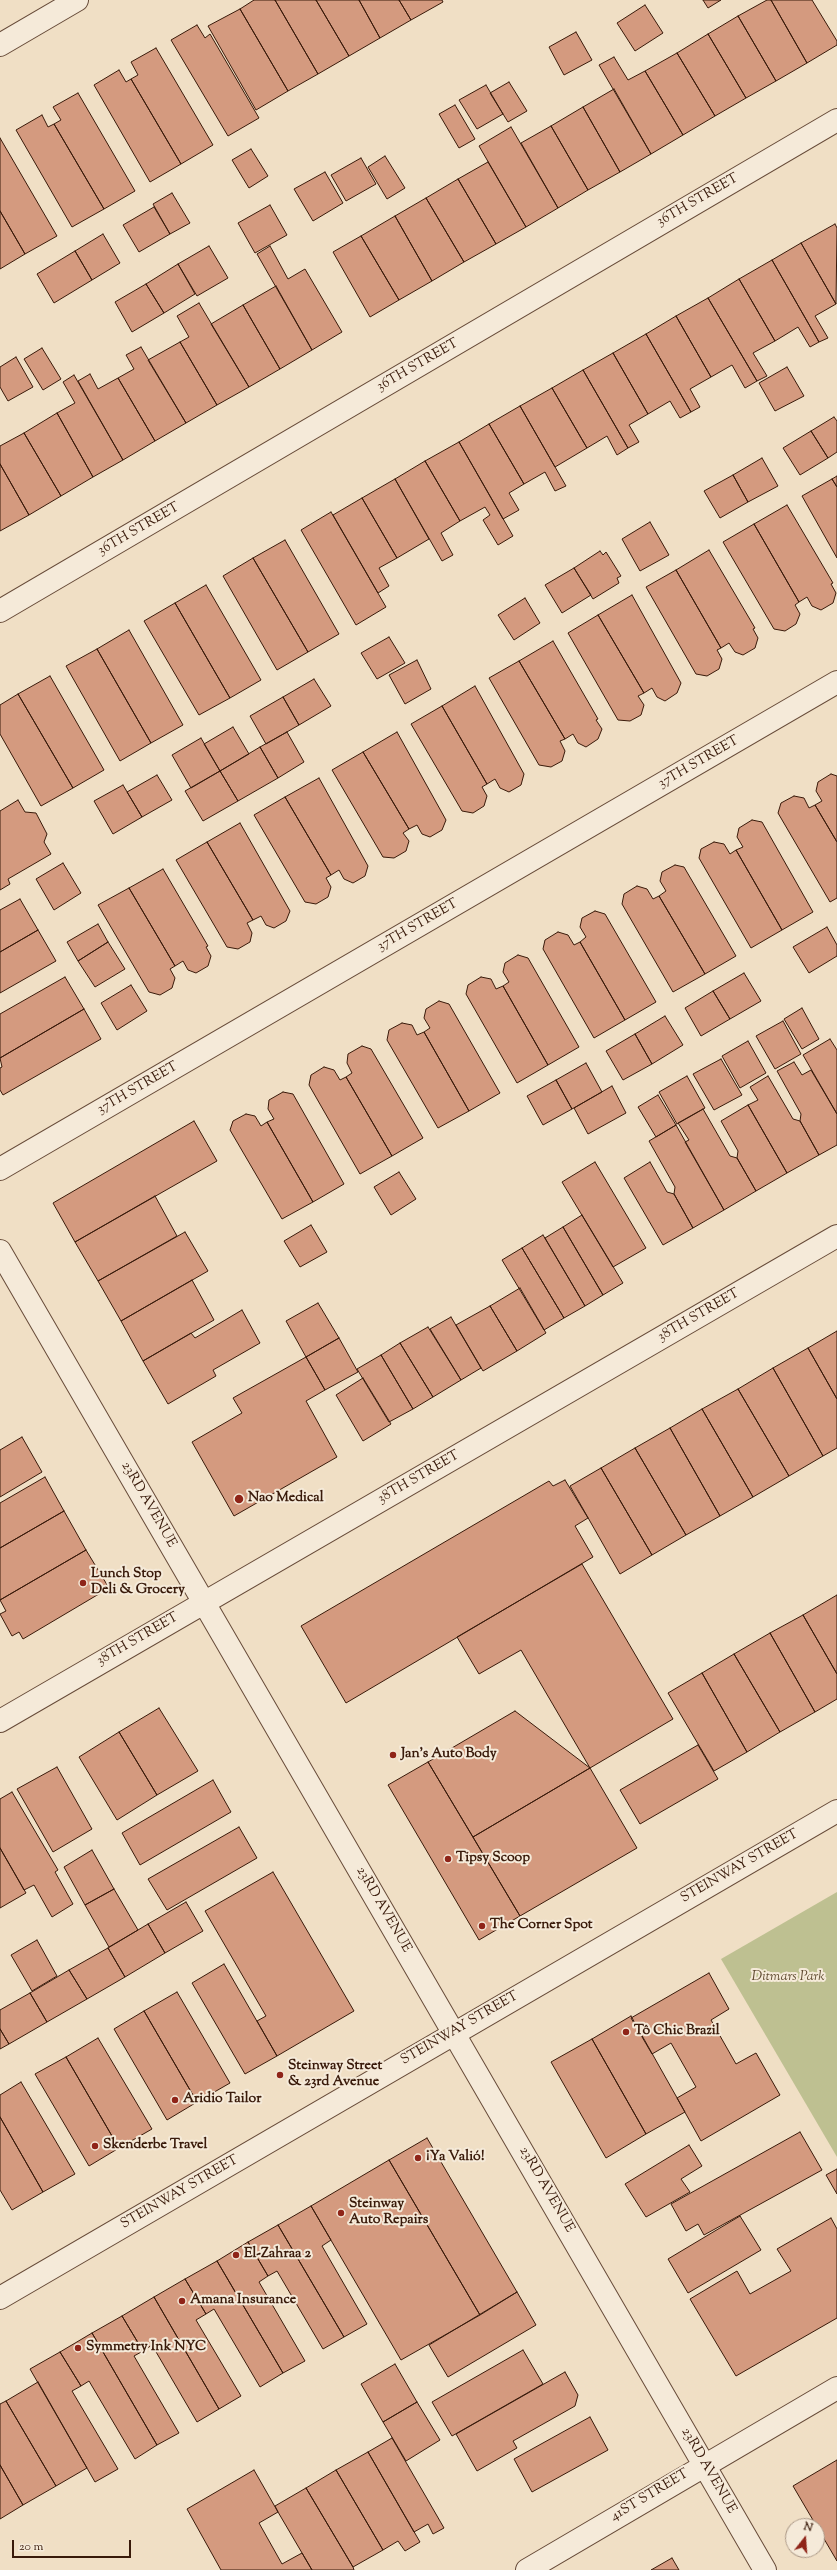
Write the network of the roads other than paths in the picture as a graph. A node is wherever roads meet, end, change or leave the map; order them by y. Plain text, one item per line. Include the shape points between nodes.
1 (77, 0) edge
2 (0, 45) edge
3 (837, 120) edge
4 (0, 611) edge
5 (837, 682) edge
6 (0, 1169) edge
7 (837, 1236) edge
8 (0, 1251) edge
9 (204, 1602) junction
10 (0, 1720) edge
11 (837, 1811) edge
12 (454, 2032) junction
13 (0, 2298) edge
14 (837, 2388) edge
15 (704, 2465) junction
16 (527, 2570) edge
17 (765, 2570) edge

1 - 2 street
3 - 4 street, 36TH STREET
5 - 6 street, 37TH STREET
7 - 9 street, 38TH STREET
8 - 9 street, 23RD AVENUE
9 - 10 street, 38TH STREET
9 - 12 street, 23RD AVENUE
11 - 12 street, STEINWAY STREET
12 - 13 street, STEINWAY STREET
12 - 15 street, 23RD AVENUE
14 - 15 street, 41ST STREET
15 - 16 street, 41ST STREET
15 - 17 street, 23RD AVENUE

